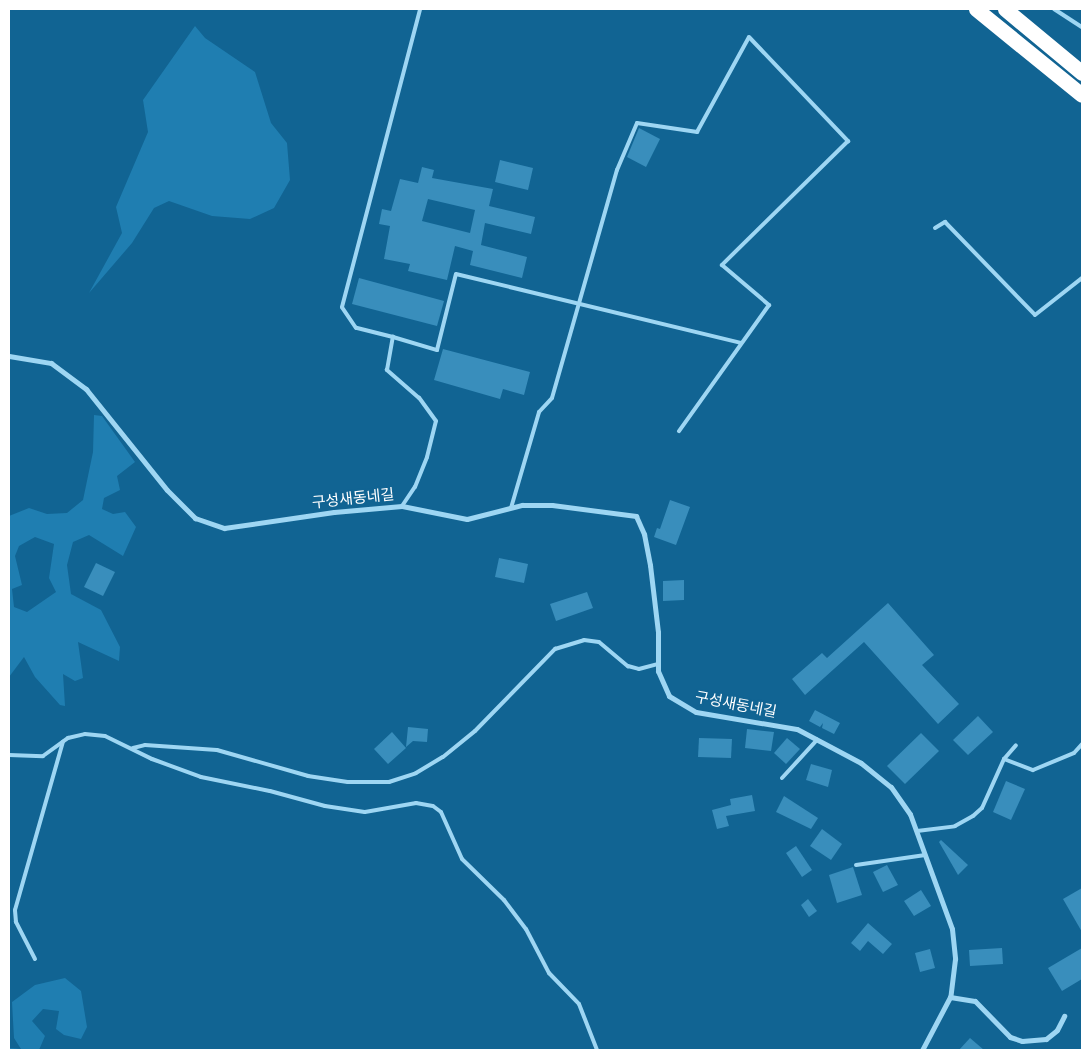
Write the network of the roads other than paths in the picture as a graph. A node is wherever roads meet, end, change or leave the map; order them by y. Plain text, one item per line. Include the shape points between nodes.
1 (420, 9) edge
2 (976, 9) edge
3 (1005, 9) edge
4 (1054, 9) edge
5 (1082, 27) edge
6 (1082, 73) edge
7 (1082, 95) edge
8 (935, 228) dead end
9 (1082, 278) edge
10 (579, 302) junction
11 (393, 336) junction
12 (741, 343) junction
13 (9, 356) edge
14 (680, 431) dead end
15 (402, 506) junction
16 (511, 508) junction
17 (658, 664) junction
18 (818, 740) junction
19 (64, 742) junction
20 (1082, 744) edge
21 (1016, 745) dead end
22 (133, 748) junction
23 (1082, 750) edge
24 (1074, 752) junction
25 (9, 755) edge
26 (1004, 759) junction
27 (782, 778) dead end
28 (916, 831) junction
29 (926, 855) junction
30 (856, 865) dead end
31 (35, 959) dead end
32 (950, 997) junction
33 (1064, 1016) dead end
34 (597, 1050) edge
35 (922, 1050) edge

1 - 11 lane via 342,307 356,328
2 - 7 highway
3 - 6 highway
4 - 5 lane
8 - 9 lane via 945,222 1035,316
10 - 11 lane via 456,274 438,350
10 - 12 lane
10 - 12 lane via 617,170 637,123 697,132 749,37 848,141 722,265 769,304
10 - 16 lane via 552,398 539,412
11 - 15 lane via 387,370 419,398 436,421 428,457 416,487
12 - 14 lane
13 - 15 street, 구성새동네길 via 50,363 86,389 167,490 195,518 224,528
15 - 16 street, 구성새동네길 via 467,519
16 - 17 street, 구성새동네길 via 552,505 636,516 644,534 650,565 658,632
17 - 18 street, 구성새동네길 via 669,696 696,712 797,729
17 - 22 lane via 639,668 628,666 599,642 584,640 556,649 475,731 449,752 416,773 388,782 348,782 308,776 217,750 145,744
18 - 27 lane
18 - 28 street, 구성새동네길 via 861,763 891,787 910,814
19 - 22 lane via 85,734 105,736
19 - 25 lane via 43,756
19 - 31 lane via 15,910 16,922
20 - 24 lane
21 - 26 lane
22 - 34 lane via 152,759 201,777 325,806 366,812 416,803 433,806 441,812 462,859 504,900 526,929 549,973 579,1004
23 - 24 lane
24 - 26 lane via 1033,770
26 - 28 lane via 982,808 973,816 956,826
28 - 29 street, 구성새동네길
29 - 30 lane
29 - 32 street, 구성새동네길 via 952,929 955,959
32 - 33 street via 974,1001 1010,1036 1022,1041 1046,1039 1057,1030
32 - 35 street, 구성새동네길

